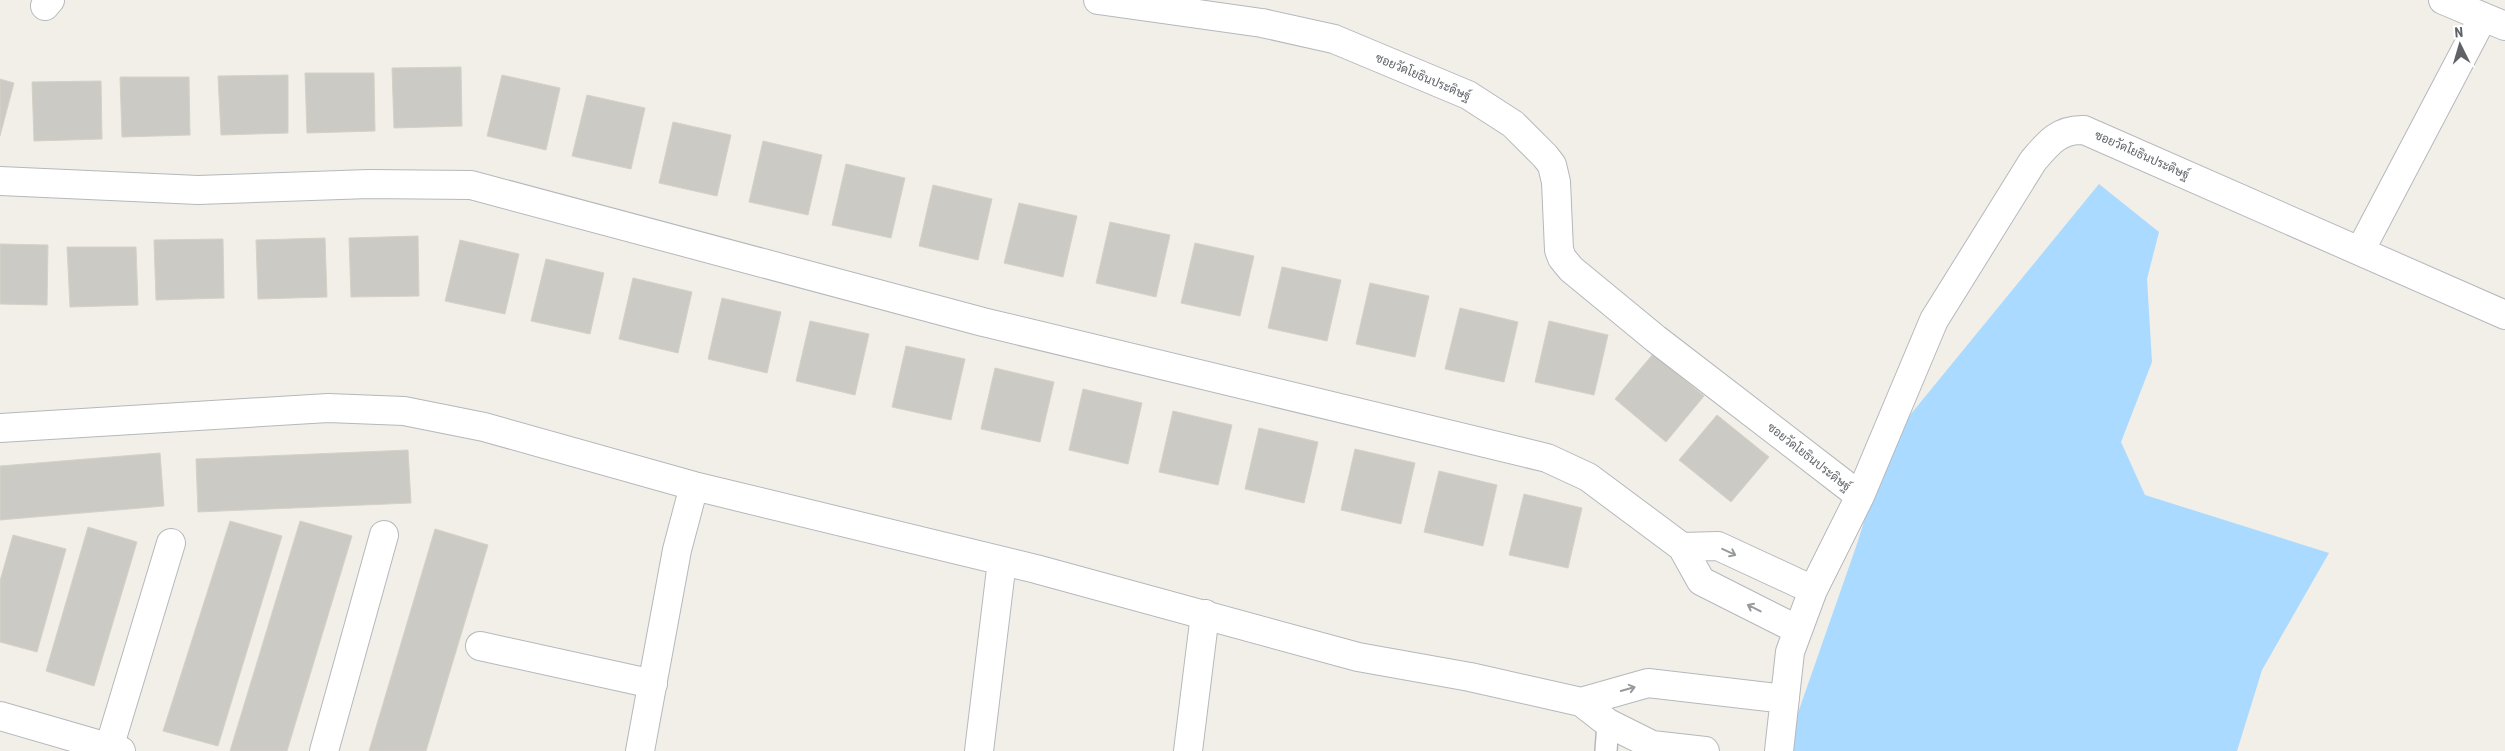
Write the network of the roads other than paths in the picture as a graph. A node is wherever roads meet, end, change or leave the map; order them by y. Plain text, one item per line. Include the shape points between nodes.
1 (1098, 0) edge
2 (2443, 0) edge
3 (2494, 22) edge
4 (0, 181) edge
5 (2360, 251) junction
6 (2505, 316) edge
7 (0, 428) edge
8 (694, 486) junction
9 (1860, 496) junction
10 (384, 535) dead end
11 (171, 543) dead end
12 (1682, 547) junction
13 (1002, 561) junction
14 (1813, 590) junction
15 (1205, 614) junction
16 (1798, 630) junction
17 (480, 646) dead end
18 (653, 684) junction
19 (1786, 699) junction
20 (1581, 702) junction
21 (0, 716) edge
22 (1608, 723) junction
23 (115, 749) edge
24 (324, 751) edge
25 (640, 751) edge
26 (979, 751) edge
27 (1188, 751) edge
28 (1606, 751) edge
29 (1705, 751) edge
30 (1779, 751) edge

1 - 9 street, ซอยวัดโยธินประดิษฐ์ via 1262,23 1334,39 1468,95 1513,124 1552,164 1556,182 1559,250 1571,269
2 - 3 street
3 - 5 street
4 - 12 street via 198,190 369,184 471,185 983,322 1547,458 1588,477
5 - 6 street, ซอยวัดโยธินประดิษฐ์
5 - 9 street, ซอยวัดโยธินประดิษฐ์ via 2084,130 2071,129 2060,133 2033,161 1934,320
7 - 8 street via 328,408 404,411 484,427
8 - 13 street
8 - 18 street via 677,550
9 - 14 street
10 - 24 street
11 - 23 street
12 -> 14 street via 1718,546
16 -> 12 street via 1701,581
13 - 15 street
13 - 26 street
14 - 16 street
15 - 20 street via 1358,657 1470,677
15 - 27 street
16 - 19 street via 1790,652
17 - 18 street
18 - 25 street
20 -> 19 street via 1648,683
19 - 30 street
20 - 22 street
21 - 23 street
22 - 28 lane
22 - 29 street via 1652,745

